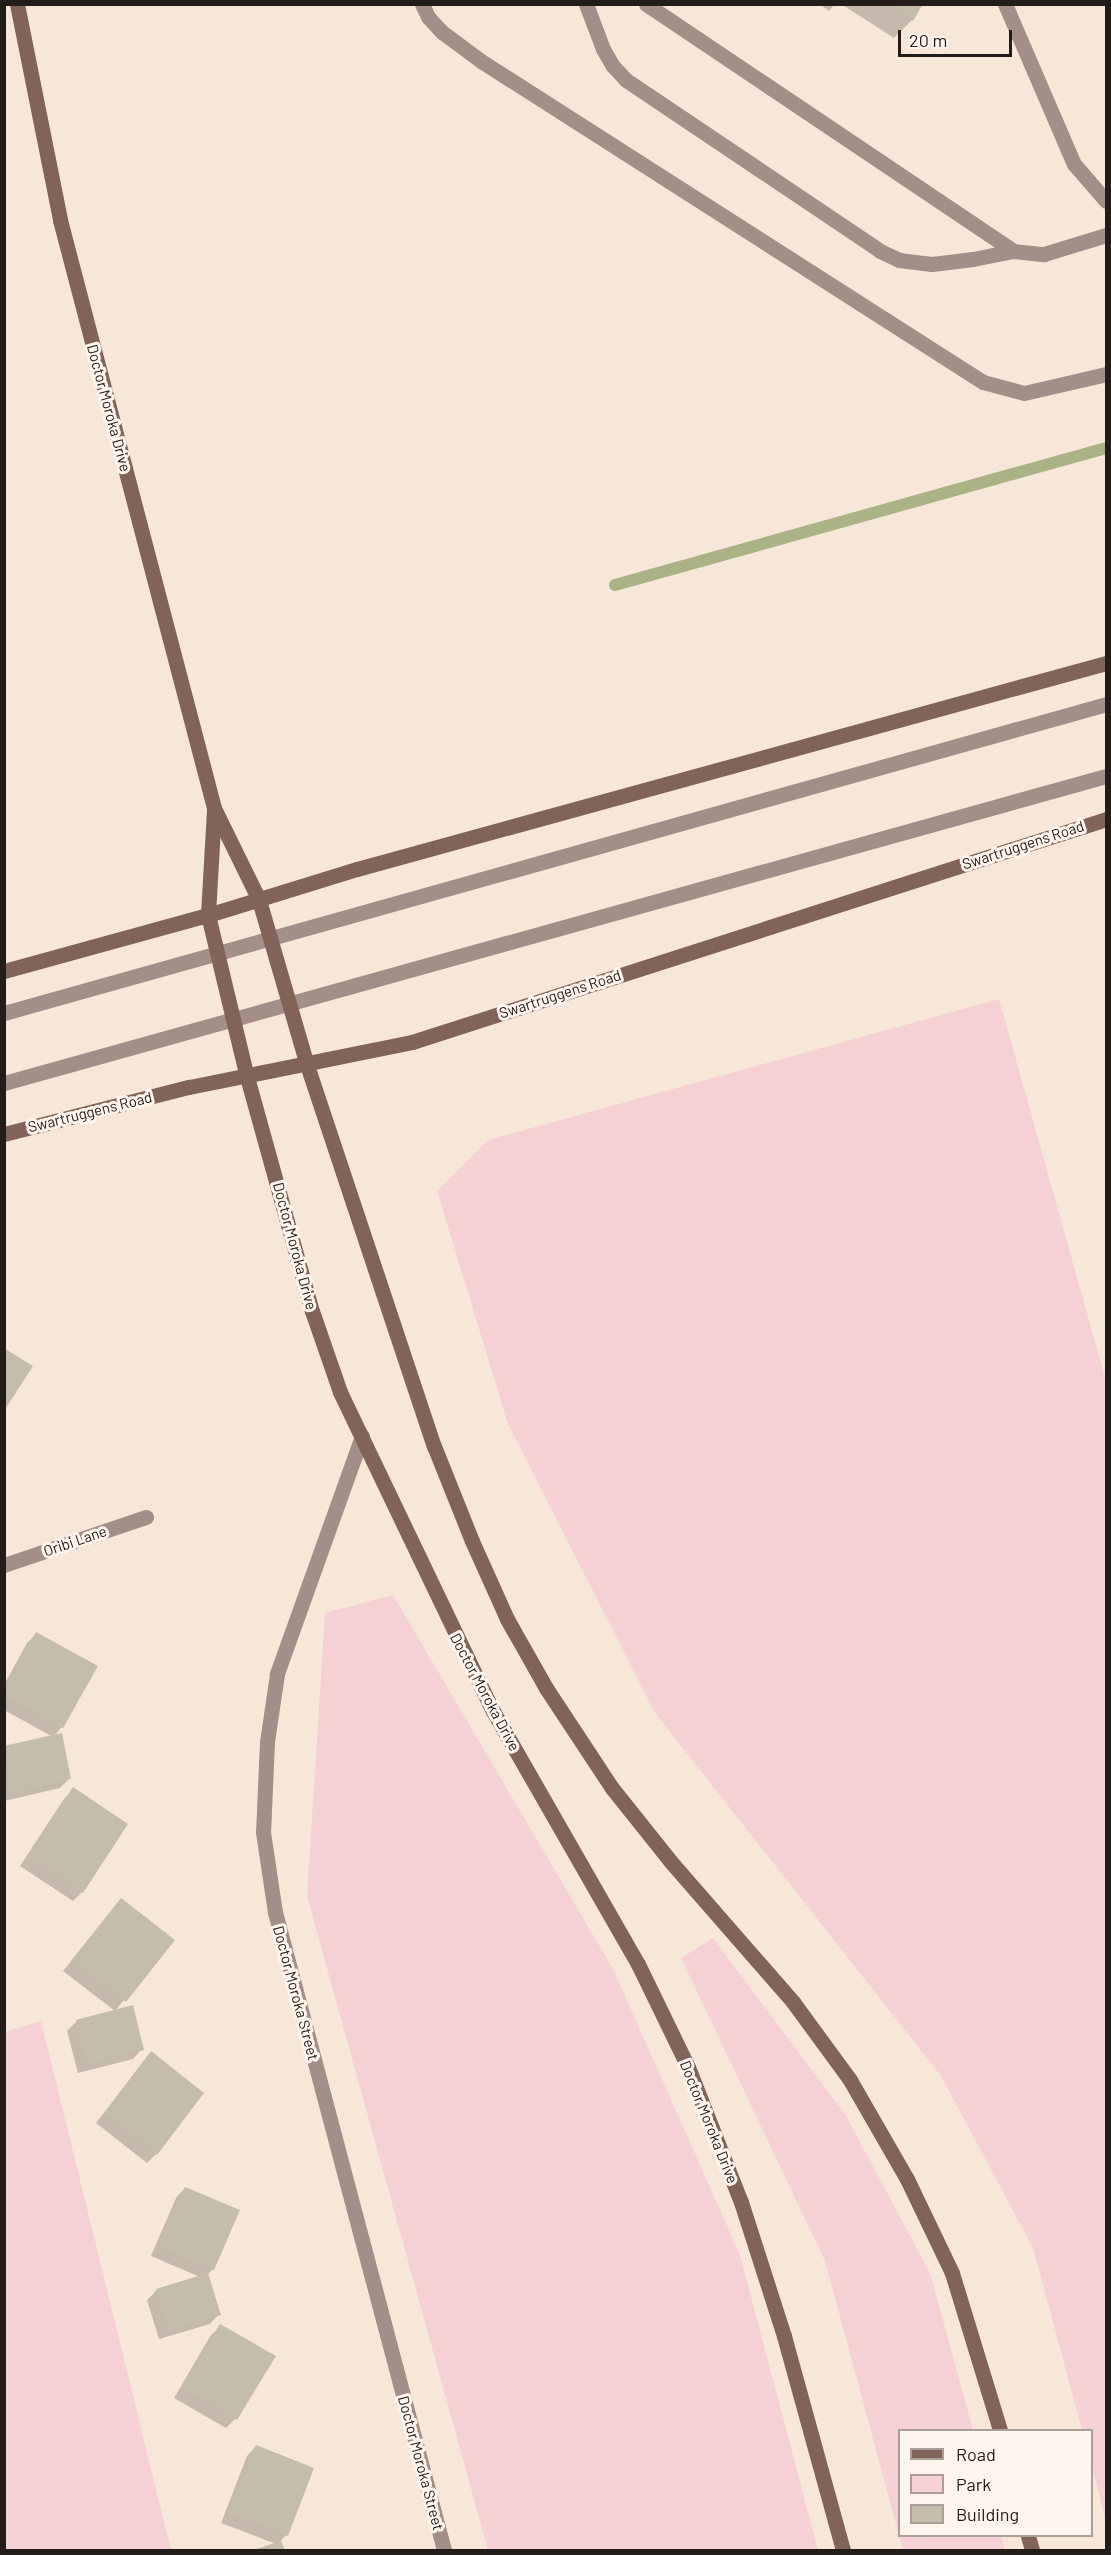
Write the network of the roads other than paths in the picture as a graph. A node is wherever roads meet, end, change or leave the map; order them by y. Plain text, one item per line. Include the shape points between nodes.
1 (17, 4) edge
2 (422, 4) edge
3 (586, 4) edge
4 (646, 4) edge
5 (1005, 4) edge
6 (1107, 201) edge
7 (1107, 235) edge
8 (1013, 251) junction
9 (1107, 374) edge
10 (1107, 663) edge
11 (1107, 704) edge
12 (1107, 776) edge
13 (214, 808) junction
14 (1107, 819) edge
15 (259, 900) junction
16 (208, 915) junction
17 (270, 938) junction
18 (217, 953) junction
19 (4, 971) edge
20 (289, 1004) junction
21 (4, 1013) edge
22 (233, 1019) junction
23 (307, 1065) junction
24 (247, 1077) junction
25 (4, 1083) edge
26 (4, 1134) edge
27 (362, 1436) junction
28 (146, 1517) dead end
29 (4, 1565) edge
30 (999, 2429) edge
31 (444, 2550) edge
32 (843, 2550) edge

1 - 13 main road, Doctor Moroka Drive via 60,220
2 - 9 street via 442,32 481,61 983,382 1024,393
3 - 8 street via 603,49 626,81 880,251 899,260 932,264
4 - 8 street
5 - 6 street via 1074,164
7 - 8 street via 1044,254
10 - 15 main road via 357,869
11 - 17 street
12 - 20 street
13 - 15 main road, Doctor Moroka Drive
13 - 16 main road, Doctor Moroka Drive
14 - 23 main road, Swartruggens Road via 412,1042
15 - 16 main road
15 - 17 main road, Doctor Moroka Drive
16 - 18 main road, Doctor Moroka Drive
16 - 19 main road
17 - 18 street
17 - 20 main road, Doctor Moroka Drive
18 - 21 street
18 - 22 main road, Doctor Moroka Drive
20 - 22 street
20 - 23 main road, Doctor Moroka Drive
22 - 24 main road, Doctor Moroka Drive
22 - 25 street
23 - 24 main road, Swartruggens Road
23 - 30 main road, Doctor Moroka Drive via 434,1446 507,1619 546,1688 612,1788 793,2002 850,2080 907,2179 952,2273
24 - 26 main road, Swartruggens Road via 189,1087
24 - 27 main road, Doctor Moroka Drive via 312,1311 340,1392
27 - 31 street, Doctor Moroka Street via 277,1674 267,1742 262,1832 275,1912
27 - 32 main road, Doctor Moroka Drive via 493,1711 638,1964 688,2067 741,2202 784,2336
28 - 29 street, Oribi Lane

